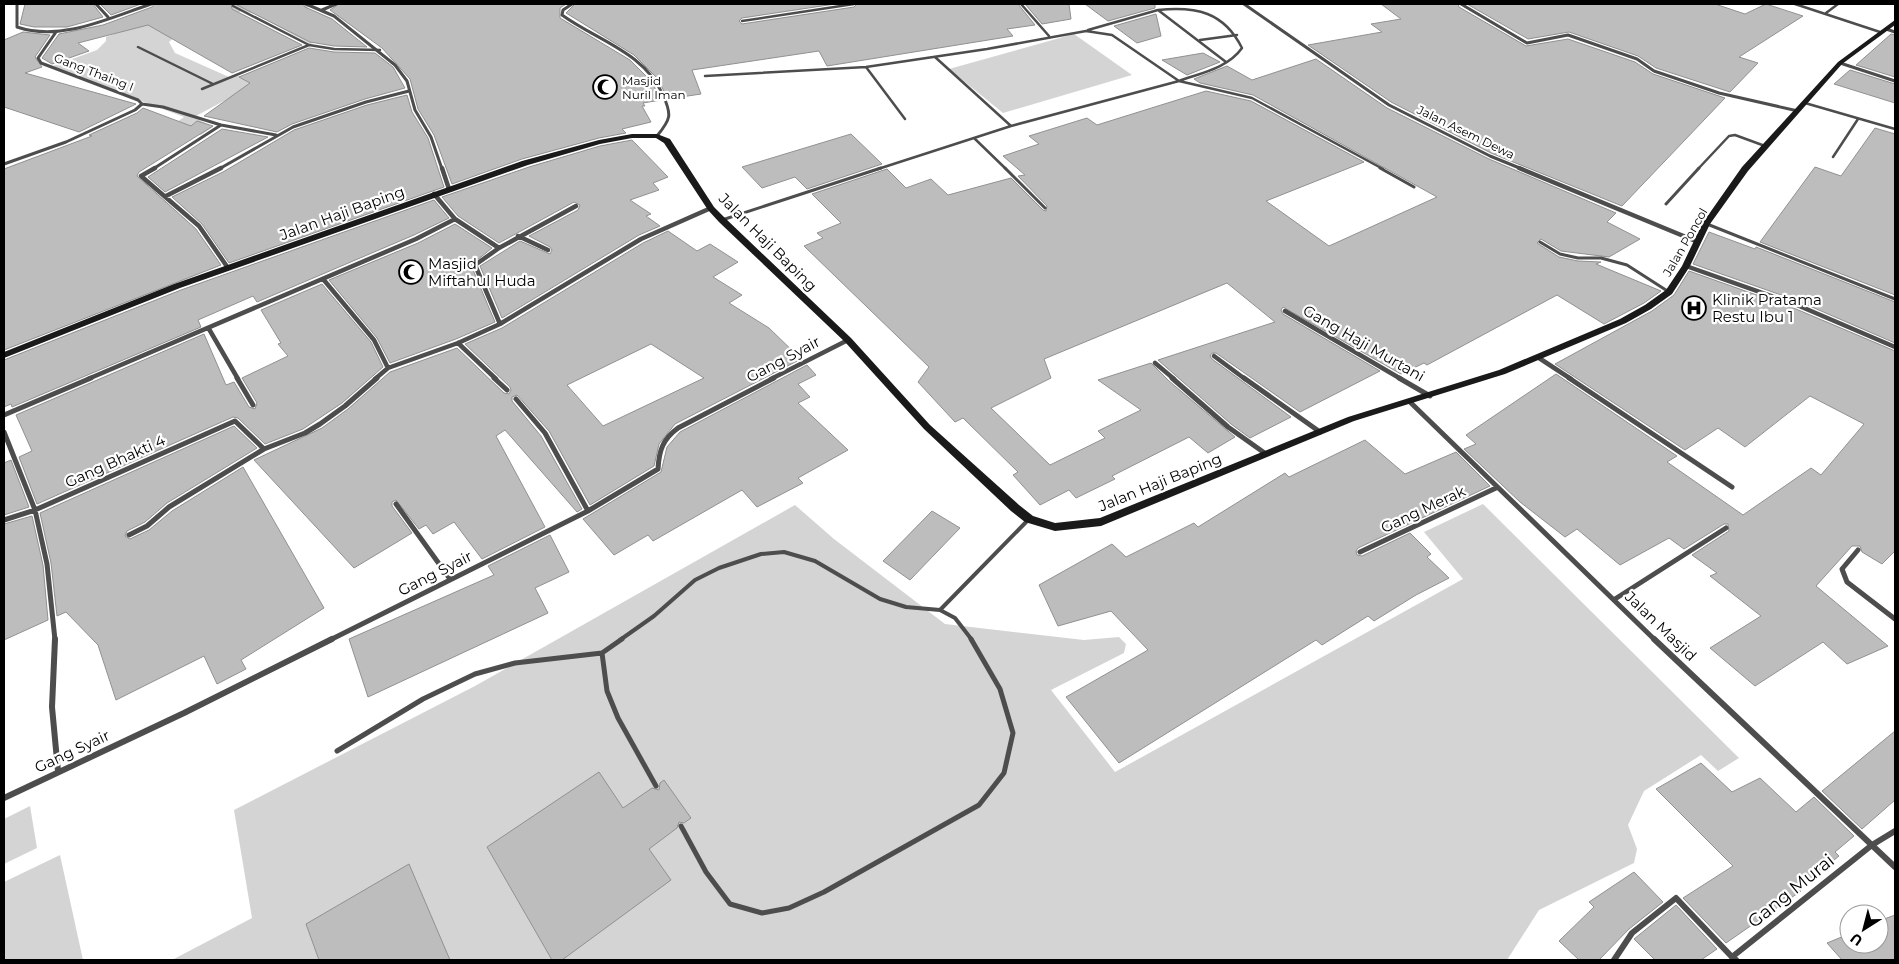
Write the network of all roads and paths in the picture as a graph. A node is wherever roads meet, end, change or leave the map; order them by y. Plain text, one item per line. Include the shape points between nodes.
1 (17, 4) edge
2 (96, 4) edge
3 (152, 4) edge
4 (306, 4) edge
5 (336, 4) edge
6 (572, 4) edge
7 (854, 4) edge
8 (1021, 4) edge
9 (1244, 4) edge
10 (1461, 4) edge
11 (1795, 4) edge
12 (1838, 4) edge
13 (233, 6) dead end
14 (322, 10) junction
15 (1158, 10) junction
16 (1825, 13) junction
17 (108, 17) junction
18 (742, 21) dead end
19 (1895, 22) edge
20 (1086, 31) junction
21 (1883, 31) junction
22 (56, 32) junction
23 (1895, 32) edge
24 (1237, 35) junction
25 (1050, 36) junction
26 (1199, 40) junction
27 (309, 45) junction
28 (138, 47) dead end
29 (380, 50) junction
30 (935, 58) junction
31 (1226, 62) junction
32 (1840, 63) junction
33 (866, 67) junction
34 (705, 76) dead end
35 (1179, 81) junction
36 (1895, 82) edge
37 (213, 84) junction
38 (202, 88) dead end
39 (409, 91) junction
40 (1805, 103) junction
41 (142, 104) junction
42 (1798, 111) junction
43 (905, 119) dead end
44 (1858, 119) junction
45 (220, 125) junction
46 (1011, 126) junction
47 (1895, 129) edge
48 (276, 135) junction
49 (657, 136) junction
50 (974, 138) junction
51 (1765, 146) junction
52 (1833, 157) dead end
53 (4, 164) edge
54 (1414, 187) dead end
55 (449, 189) junction
56 (434, 194) junction
57 (166, 196) junction
58 (1666, 204) dead end
59 (576, 206) dead end
60 (712, 208) junction
61 (1045, 208) dead end
62 (455, 219) junction
63 (722, 220) junction
64 (1706, 224) junction
65 (518, 236) junction
66 (1540, 242) dead end
67 (1698, 242) junction
68 (499, 248) junction
69 (548, 250) dead end
70 (1686, 266) junction
71 (228, 268) junction
72 (324, 278) junction
73 (1669, 292) junction
74 (1895, 298) edge
75 (1285, 311) dead end
76 (500, 324) junction
77 (209, 329) junction
78 (848, 340) junction
79 (458, 343) junction
80 (1895, 347) edge
81 (4, 355) edge
82 (1214, 356) dead end
83 (1539, 358) junction
84 (1155, 363) dead end
85 (388, 368) junction
86 (507, 390) dead end
87 (1430, 396) junction
88 (516, 399) dead end
89 (1410, 402) junction
90 (253, 406) dead end
91 (4, 415) edge
92 (4, 432) edge
93 (1320, 432) junction
94 (7, 449) edge
95 (264, 449) junction
96 (1266, 454) junction
97 (1732, 487) dead end
98 (1496, 488) junction
99 (396, 504) dead end
100 (35, 510) junction
101 (588, 511) junction
102 (1029, 519) junction
103 (4, 520) edge
104 (1726, 528) dead end
105 (129, 535) dead end
106 (1858, 550) dead end
107 (1360, 552) dead end
108 (450, 579) junction
109 (1615, 599) junction
110 (940, 610) junction
111 (1895, 619) edge
112 (602, 653) junction
113 (337, 751) dead end
114 (58, 771) junction
115 (656, 786) dead end
116 (4, 798) edge
117 (681, 826) dead end
118 (1895, 832) edge
119 (1872, 845) junction
120 (1895, 867) edge
121 (1734, 958) edge
122 (1614, 960) edge

1 - 22 street via 17,26
2 - 17 street
3 - 17 street
4 - 14 street
5 - 14 street
6 - 49 street via 562,15 582,30 630,54 646,66 656,80 670,113 668,123
7 - 18 lane
8 - 25 lane
9 - 67 street, Jalan Asem Dewa via 1389,105 1490,156
10 - 42 street via 1527,43 1568,35 1637,59 1654,71 1719,93
11 - 16 lane
12 - 16 lane
13 - 27 lane
14 - 29 street
15 - 20 lane
15 - 24 lane via 1204,11 1216,15
15 - 26 lane
16 - 21 lane
17 - 22 street
19 - 21 street, Jalan Poncol
20 - 25 lane
20 - 35 lane via 1112,35
21 - 23 street
21 - 32 street, Jalan Poncol
22 - 41 street, Gang Thaing I via 38,58 41,63
24 - 26 lane
24 - 31 lane via 1242,48 1238,55
25 - 30 lane
26 - 31 lane
27 - 29 lane via 334,50
27 - 37 lane
28 - 37 lane
29 - 39 street via 404,77
30 - 33 lane
30 - 46 lane
31 - 35 lane
32 - 36 street
32 - 40 street, Jalan Poncol
33 - 34 lane
33 - 43 lane
35 - 46 lane
35 - 54 lane via 1246,96
37 - 38 lane
39 - 48 street via 310,120
39 - 55 street via 415,110 432,137
40 - 42 street, Jalan Poncol
40 - 44 lane
41 - 45 street
41 - 53 street, Gang Thaing I via 83,134
42 - 51 street, Jalan Poncol
44 - 47 lane
44 - 52 lane
45 - 48 street
45 - 57 street via 141,176
46 - 50 lane
48 - 57 street via 247,155
49 - 55 street, Jalan Haji Baping via 632,136 599,142
49 - 60 street, Jalan Haji Baping via 673,149
50 - 61 lane
50 - 63 lane
51 - 58 lane via 1729,136
51 - 64 street, Jalan Poncol
55 - 56 street, Jalan Haji Baping
56 - 62 street
56 - 71 street, Jalan Haji Baping
57 - 71 street via 199,226
59 - 65 street
60 - 63 street, Jalan Haji Baping
60 - 76 street via 641,239
62 - 68 street
62 - 72 street via 426,235
63 - 78 street, Jalan Haji Baping
64 - 67 street, Jalan Poncol
64 - 74 lane
65 - 68 street
65 - 69 street
66 - 73 lane via 1560,254 1601,258 1627,266
67 - 70 street, Jalan Poncol
68 - 76 street via 475,265
70 - 73 street, Jalan Poncol
70 - 80 street via 1797,305
71 - 81 street, Jalan Haji Baping
72 - 77 street
72 - 85 street via 374,340
73 - 83 street, Jalan Poncol via 1623,321
75 - 87 street, Gang Haji Murtani
76 - 79 street
77 - 90 street
77 - 91 street
78 - 101 street, Gang Syair via 686,423 665,437 660,446 658,469
78 - 102 street, Jalan Haji Baping via 927,427
79 - 85 street
79 - 86 street
82 - 93 street
83 - 87 street, Jalan Poncol
83 - 97 street
84 - 96 street via 1228,427
85 - 95 street via 320,424
87 - 89 street, Jalan Poncol
88 - 101 street via 545,433
89 - 93 street, Jalan Haji Baping
89 - 98 street, Jalan Masjid
92 - 94 street
93 - 96 street, Jalan Haji Baping
94 - 100 street
95 - 100 street, Gang Bhakti 4 via 235,421
95 - 105 street
96 - 102 street, Jalan Haji Baping via 1100,522 1054,527
98 - 107 street, Gang Merak
98 - 109 street, Jalan Masjid
99 - 108 street
100 - 103 street, Gang Bhakti 4
100 - 114 street via 47,564 55,632 52,707
101 - 108 street, Gang Syair
102 - 110 lane
104 - 109 street
106 - 111 street via 1842,570 1843,576
108 - 114 street, Gang Syair via 192,709
109 - 119 street, Jalan Masjid
110 - 112 lane via 906,607 880,599 815,561 784,552 761,554 695,580 654,616
110 - 117 lane via 955,618 965,629 1000,689 1013,733 1004,773 979,805 824,892 789,908 762,912 730,904 706,872
112 - 113 lane via 514,664 475,674 423,699
112 - 115 lane via 607,691 614,709
114 - 116 street, Gang Syair
118 - 119 street, Gang Murai
119 - 120 street, Jalan Masjid
119 - 121 street, Gang Murai
121 - 122 street via 1676,898 1632,933

